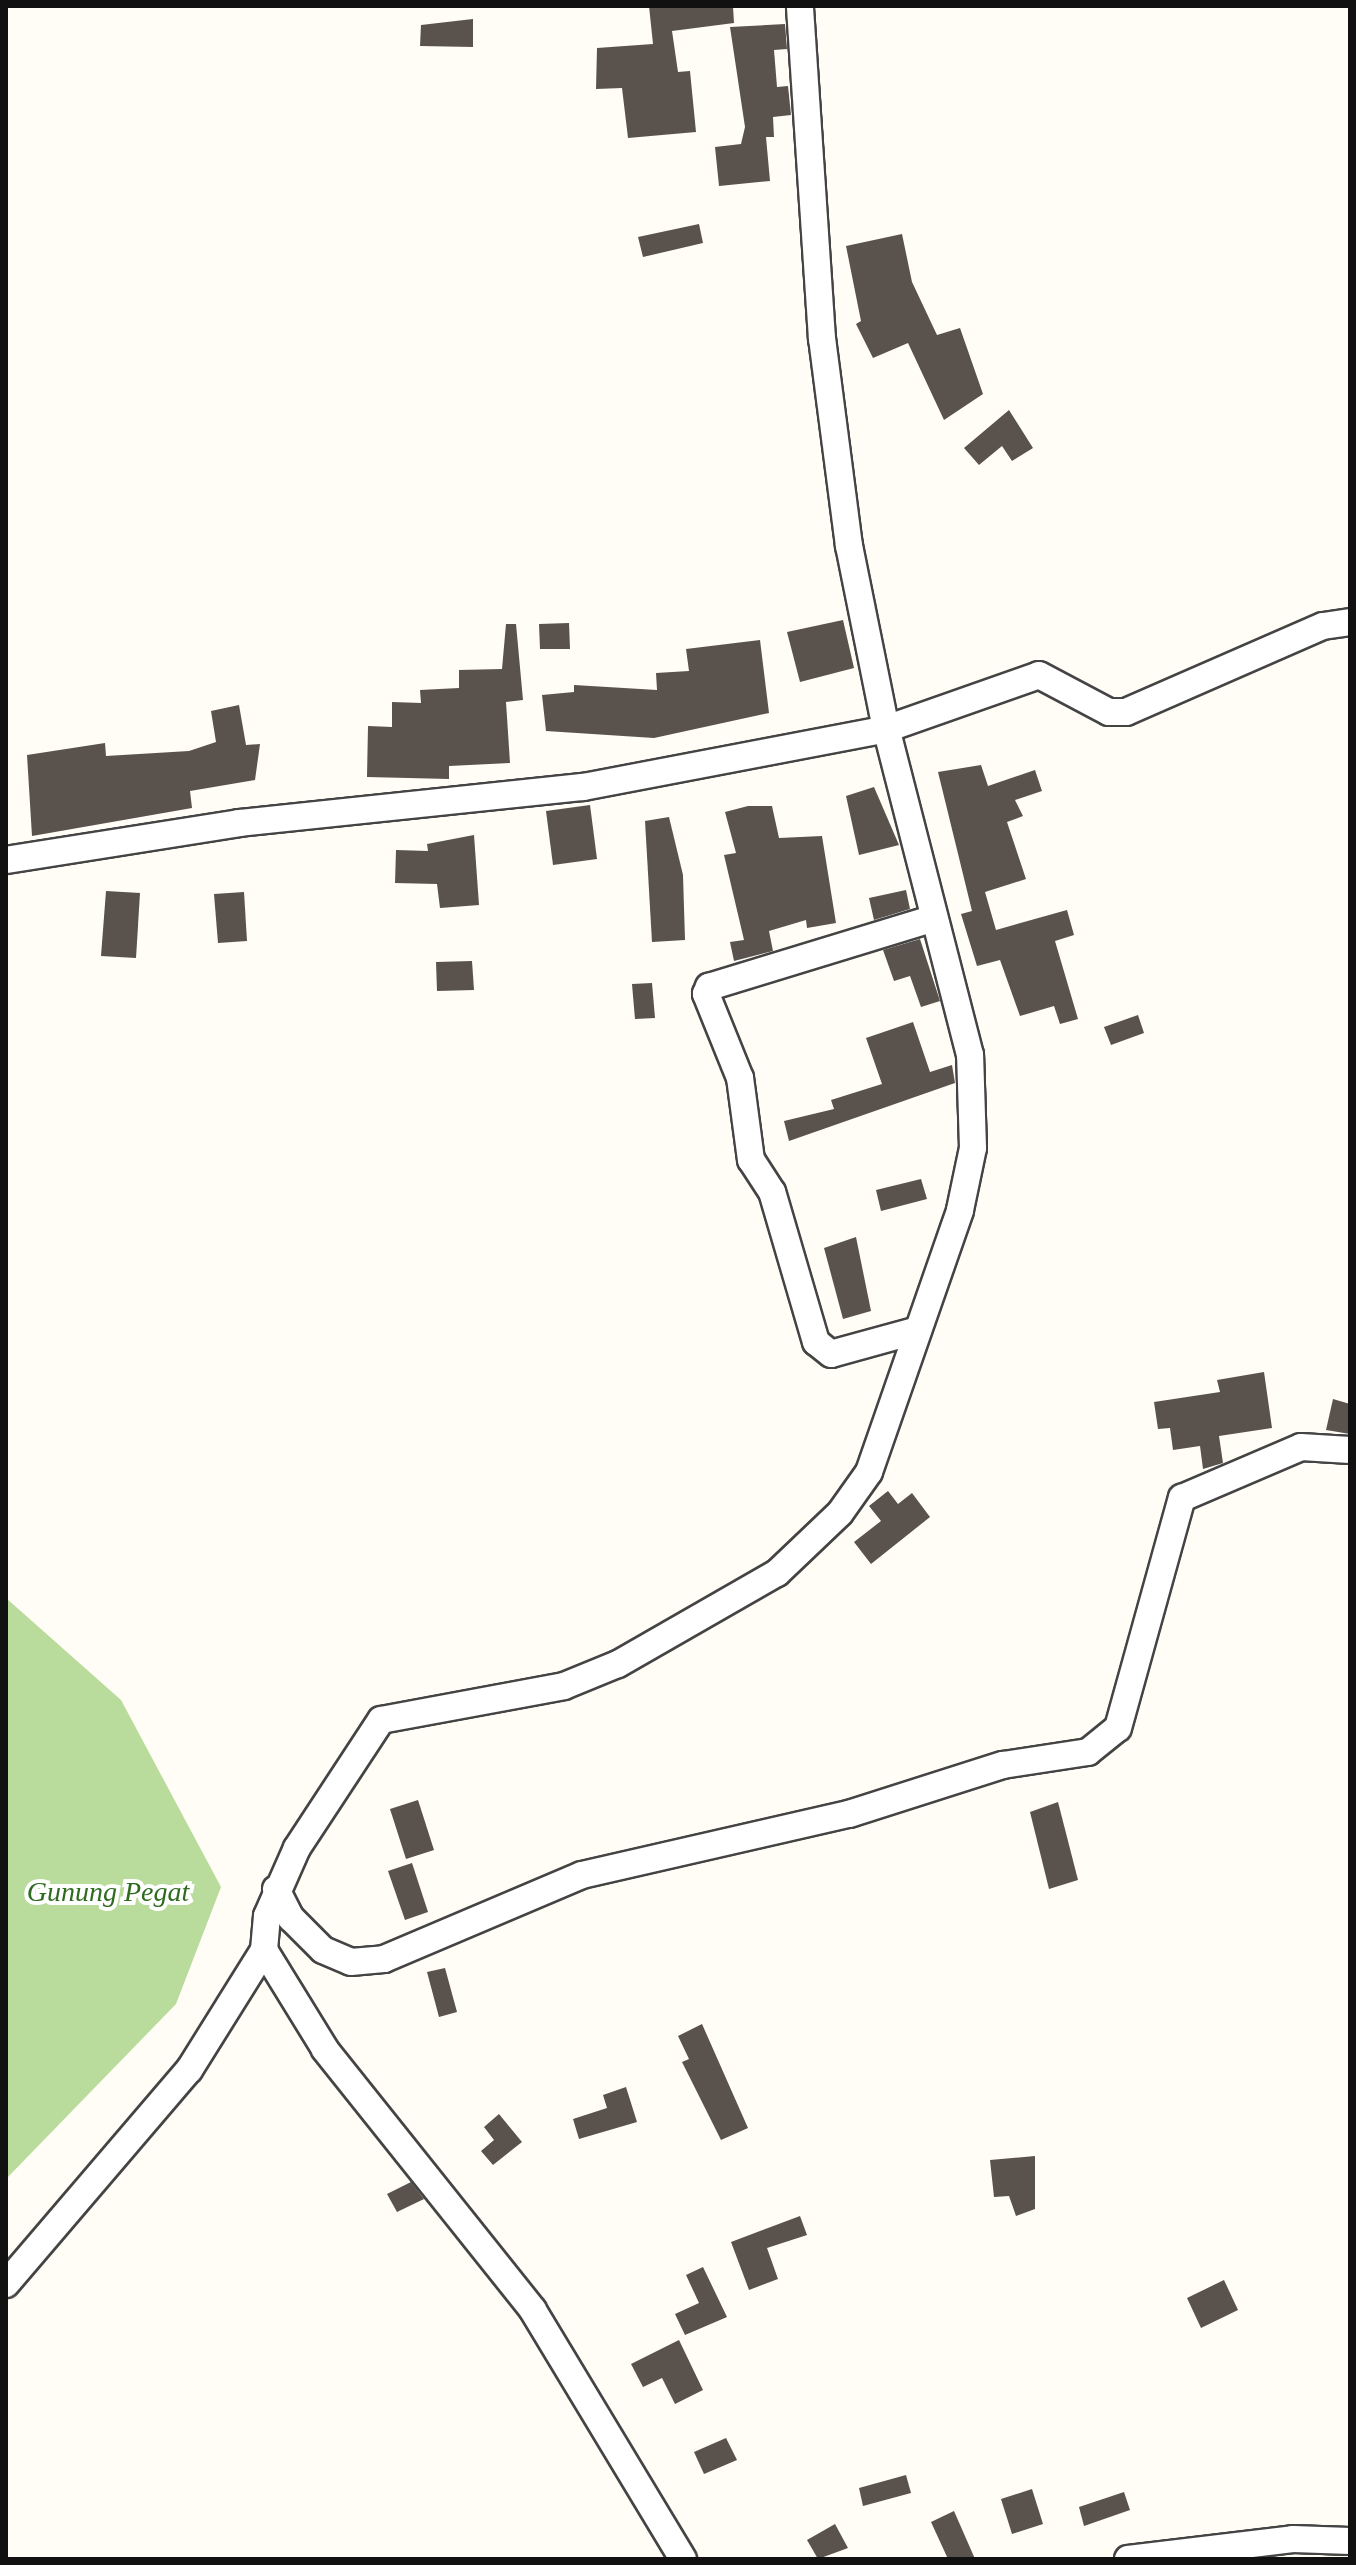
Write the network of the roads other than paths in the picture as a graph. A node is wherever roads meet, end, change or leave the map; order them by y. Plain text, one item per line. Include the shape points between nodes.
1 (800, 6) edge
2 (1350, 622) edge
3 (886, 729) junction
4 (6, 860) edge
5 (931, 919) junction
6 (918, 1330) junction
7 (1350, 1450) edge
8 (276, 1889) junction
9 (264, 1950) junction
10 (6, 2284) edge
11 (1350, 2541) edge
12 (683, 2559) edge
13 (1128, 2559) edge

1 - 3 street via 822,339 849,546
2 - 3 street via 1323,626 1126,712 1109,712 1039,675
3 - 4 street via 583,787 239,823
3 - 5 street
5 - 6 street via 970,1055 973,1148
5 - 6 street via 709,987 706,994 740,1078 751,1160 772,1192 816,1342 831,1354
6 - 8 street via 869,1472 799,1556 685,1630 564,1686 381,1720 364,1734
7 - 8 street via 1301,1447 1182,1498 1118,1728 1088,1752 1003,1765 849,1814 582,1875 384,1959 351,1962 323,1950 291,1918
8 - 9 street
9 - 10 street via 189,2070
9 - 12 street via 325,2049 533,2310
11 - 13 street via 1293,2539

